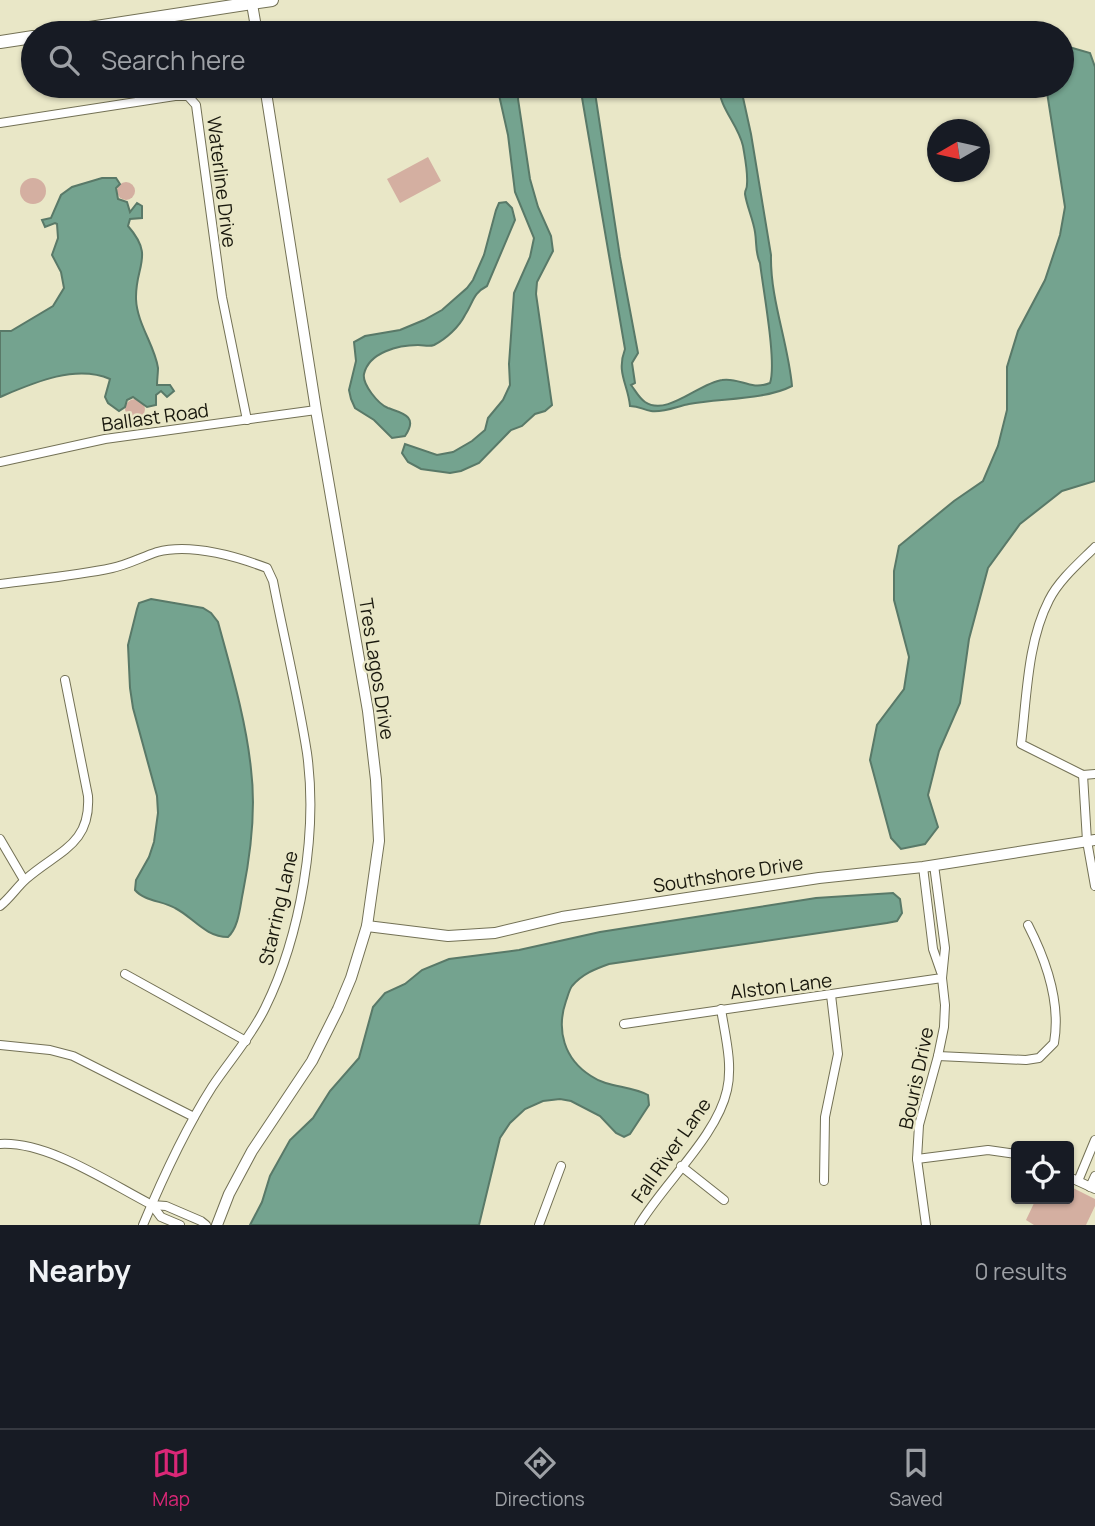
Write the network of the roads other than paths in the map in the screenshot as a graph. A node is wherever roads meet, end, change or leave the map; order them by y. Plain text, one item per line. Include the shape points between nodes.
1 (272, 0) edge
2 (252, 4) junction
3 (138, 21) edge
4 (255, 21) edge
5 (21, 39) edge
6 (0, 42) edge
7 (162, 98) edge
8 (190, 98) edge
9 (267, 98) edge
10 (0, 123) edge
11 (316, 410) junction
12 (247, 421) junction
13 (0, 462) edge
14 (1095, 547) edge
15 (0, 584) edge
16 (65, 680) dead end
17 (1095, 774) edge
18 (1083, 775) junction
19 (0, 839) edge
20 (1091, 841) edge
21 (929, 866) junction
22 (24, 880) junction
23 (1095, 886) edge
24 (0, 906) edge
25 (1028, 925) dead end
26 (367, 926) junction
27 (944, 936) junction
28 (932, 938) junction
29 (125, 974) dead end
30 (942, 978) junction
31 (831, 995) junction
32 (721, 1009) junction
33 (624, 1024) dead end
34 (246, 1041) junction
35 (0, 1045) edge
36 (938, 1056) junction
37 (194, 1116) junction
38 (1095, 1140) edge
39 (0, 1144) edge
40 (1011, 1153) edge
41 (1092, 1154) edge
42 (918, 1158) junction
43 (561, 1166) dead end
44 (681, 1166) junction
45 (1095, 1176) edge
46 (1074, 1179) edge
47 (824, 1181) dead end
48 (1078, 1181) junction
49 (1093, 1188) edge
50 (724, 1200) dead end
51 (152, 1205) junction
52 (143, 1225) edge
53 (180, 1225) edge
54 (206, 1225) edge
55 (217, 1225) edge
56 (539, 1225) edge
57 (639, 1225) edge
58 (926, 1225) edge

1 - 2 main road
2 - 3 main road
2 - 4 street
5 - 6 main road
7 - 10 street, Waterline Drive
8 - 12 street, Waterline Drive via 196,105 222,298
9 - 11 street, Tres Lagos Drive
11 - 12 street, Ballast Road
11 - 26 street, Tres Lagos Drive via 376,780 379,841
12 - 13 street, Ballast Road via 105,439
14 - 18 street via 1049,599 1036,635 1021,744
15 - 34 street, Starring Lane via 110,569 180,549 267,568 307,754 310,810 307,864 288,948 268,1001
16 - 22 street via 89,816 82,832 64,850
17 - 18 street
18 - 20 street
19 - 22 street
20 - 21 street, Southshore Drive
20 - 23 street
21 - 26 street, Southshore Drive via 589,913 495,933 448,936
21 - 27 street, Bouris Drive
21 - 28 street, Bouris Drive
22 - 24 street
25 - 36 street via 1043,954 1050,982 1056,1018 1054,1044 1039,1058 1026,1060
26 - 55 street, Tres Lagos Drive via 351,978 324,1039 252,1151
27 - 28 street
27 - 30 street, Bouris Drive
28 - 30 street, Bouris Drive
29 - 34 street
30 - 31 street, Alston Lane
30 - 36 street, Bouris Drive via 944,1027
31 - 32 street, Alston Lane
31 - 47 street via 838,1054 825,1117
32 - 33 street, Alston Lane
32 - 44 street, Fall River Lane via 728,1089 712,1125
34 - 37 street, Starring Lane
35 - 37 street via 74,1056
36 - 42 street, Bouris Drive via 919,1125
37 - 51 street, Starring Lane
38 - 41 street
39 - 51 street via 56,1155
40 - 42 street via 988,1150
41 - 48 street
42 - 58 street, Bouris Drive
43 - 56 street
44 - 50 street
44 - 57 street, Fall River Lane
45 - 49 street
46 - 48 street
48 - 49 street
51 - 52 street, Starring Lane
51 - 53 street via 161,1217
51 - 54 street via 166,1206

